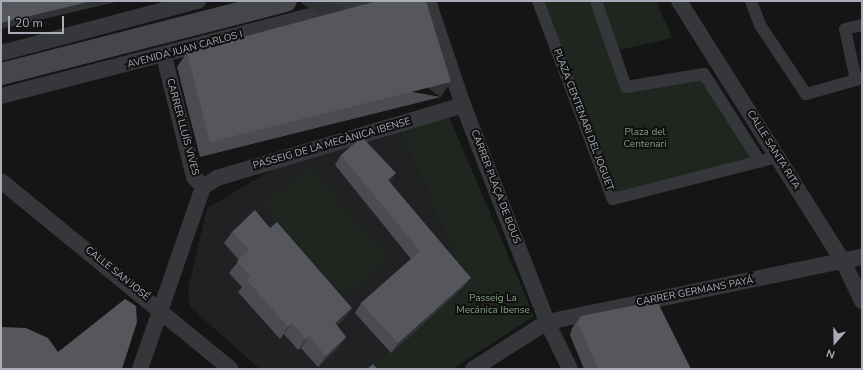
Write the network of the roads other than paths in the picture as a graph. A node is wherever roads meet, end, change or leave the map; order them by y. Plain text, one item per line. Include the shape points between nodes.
1 (198, 1) edge
2 (286, 1) edge
3 (369, 1) edge
4 (428, 1) edge
5 (538, 1) edge
6 (596, 1) edge
7 (751, 1) edge
8 (683, 4) edge
9 (209, 11) edge
10 (862, 25) edge
11 (1, 53) edge
12 (164, 56) junction
13 (1, 74) edge
14 (1, 96) edge
15 (463, 105) junction
16 (777, 157) junction
17 (760, 162) junction
18 (1, 181) edge
19 (203, 187) junction
20 (862, 257) edge
21 (844, 263) junction
22 (862, 301) edge
23 (161, 310) junction
24 (547, 322) junction
25 (140, 369) edge
26 (231, 369) edge
27 (473, 369) edge
28 (570, 369) edge

1 - 11 street
2 - 9 main road, AVENIDA JUAN CARLOS I
3 - 12 street, AVENIDA JUAN CARLOS I
4 - 15 street, CARRER PLAÇA DE BOUS
5 - 17 street, PLAZA CENTENARI DEL JOGUET via 613,199
6 - 17 street via 626,87 704,74
7 - 10 street via 760,24 806,94 856,80 845,29
8 - 16 street, CALLE SANTA RITA
9 - 13 main road, AVENIDA JUAN CARLOS I
12 - 14 street, AVENIDA JUAN CARLOS I
12 - 19 street, CARRER LLUÍS VIVES via 194,177
15 - 19 street, PASSEIG DE LA MECÀNICA IBENSE via 217,178
15 - 24 street, CARRER PLAÇA DE BOUS
16 - 17 street
16 - 21 street, CALLE SANTA RITA
18 - 23 street, CALLE SAN JOSÉ
19 - 23 street, CARRER LLUÍS VIVES
20 - 21 street, CARRER GERMANS PAYÁ
21 - 22 street, CALLE SANTA RITA
21 - 24 street, CARRER GERMANS PAYÁ
23 - 25 street, CARRER LLUÍS VIVES
23 - 26 street, CALLE SAN JOSÉ
24 - 27 street
24 - 28 street, CARRER PLAÇA DE BOUS

